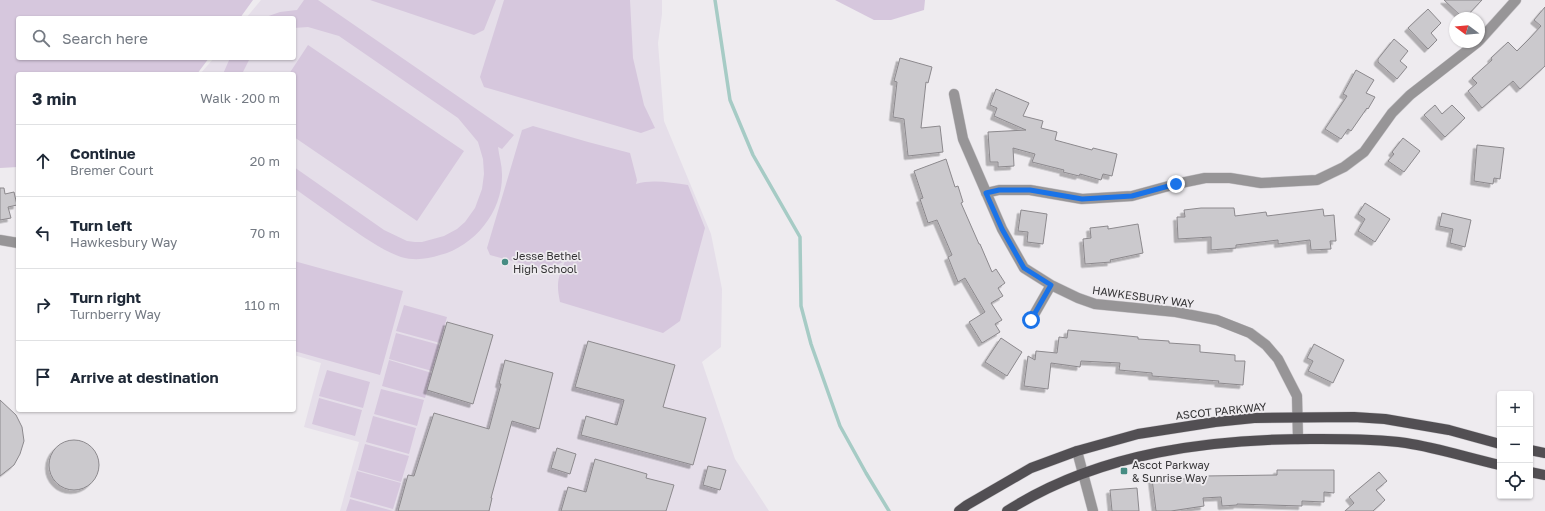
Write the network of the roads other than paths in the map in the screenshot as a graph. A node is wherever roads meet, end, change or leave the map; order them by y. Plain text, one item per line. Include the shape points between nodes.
1 (1516, 0) edge
2 (1485, 35) edge
3 (1471, 48) edge
4 (954, 94) dead end
5 (986, 193) junction
6 (0, 240) edge
7 (16, 243) edge
8 (1051, 285) junction
9 (1031, 320) dead end
10 (1298, 418) junction
11 (1298, 439) junction
12 (1497, 443) edge
13 (1077, 451) junction
14 (1533, 451) edge
15 (1545, 453) edge
16 (1497, 464) edge
17 (1533, 473) edge
18 (1083, 474) junction
19 (1545, 475) edge
20 (963, 508) edge
21 (1007, 511) edge
22 (1093, 511) edge

1 - 2 street
3 - 5 street via 1410,95 1392,113 1364,152 1344,167 1317,180 1261,182 1205,178 1132,196 1082,199 1030,190 999,190
4 - 5 street, HAWKESBURY WAY via 963,139
5 - 8 street, HAWKESBURY WAY via 1024,268
6 - 7 street
8 - 9 street
8 - 10 street, HAWKESBURY WAY via 1095,304 1176,312 1217,320 1250,333 1278,359 1296,396
10 - 11 street, HAWKESBURY WAY
10 - 12 main road, ASCOT PARKWAY via 1385,419 1449,430
10 - 13 main road, ASCOT PARKWAY via 1254,418 1181,427 1138,434
11 - 16 main road via 1357,439 1405,443
11 - 18 main road via 1249,440 1151,454 1122,460
13 - 18 street
13 - 20 main road, ASCOT PARKWAY via 1031,468
14 - 15 main road
17 - 19 main road
18 - 21 main road
18 - 22 street

